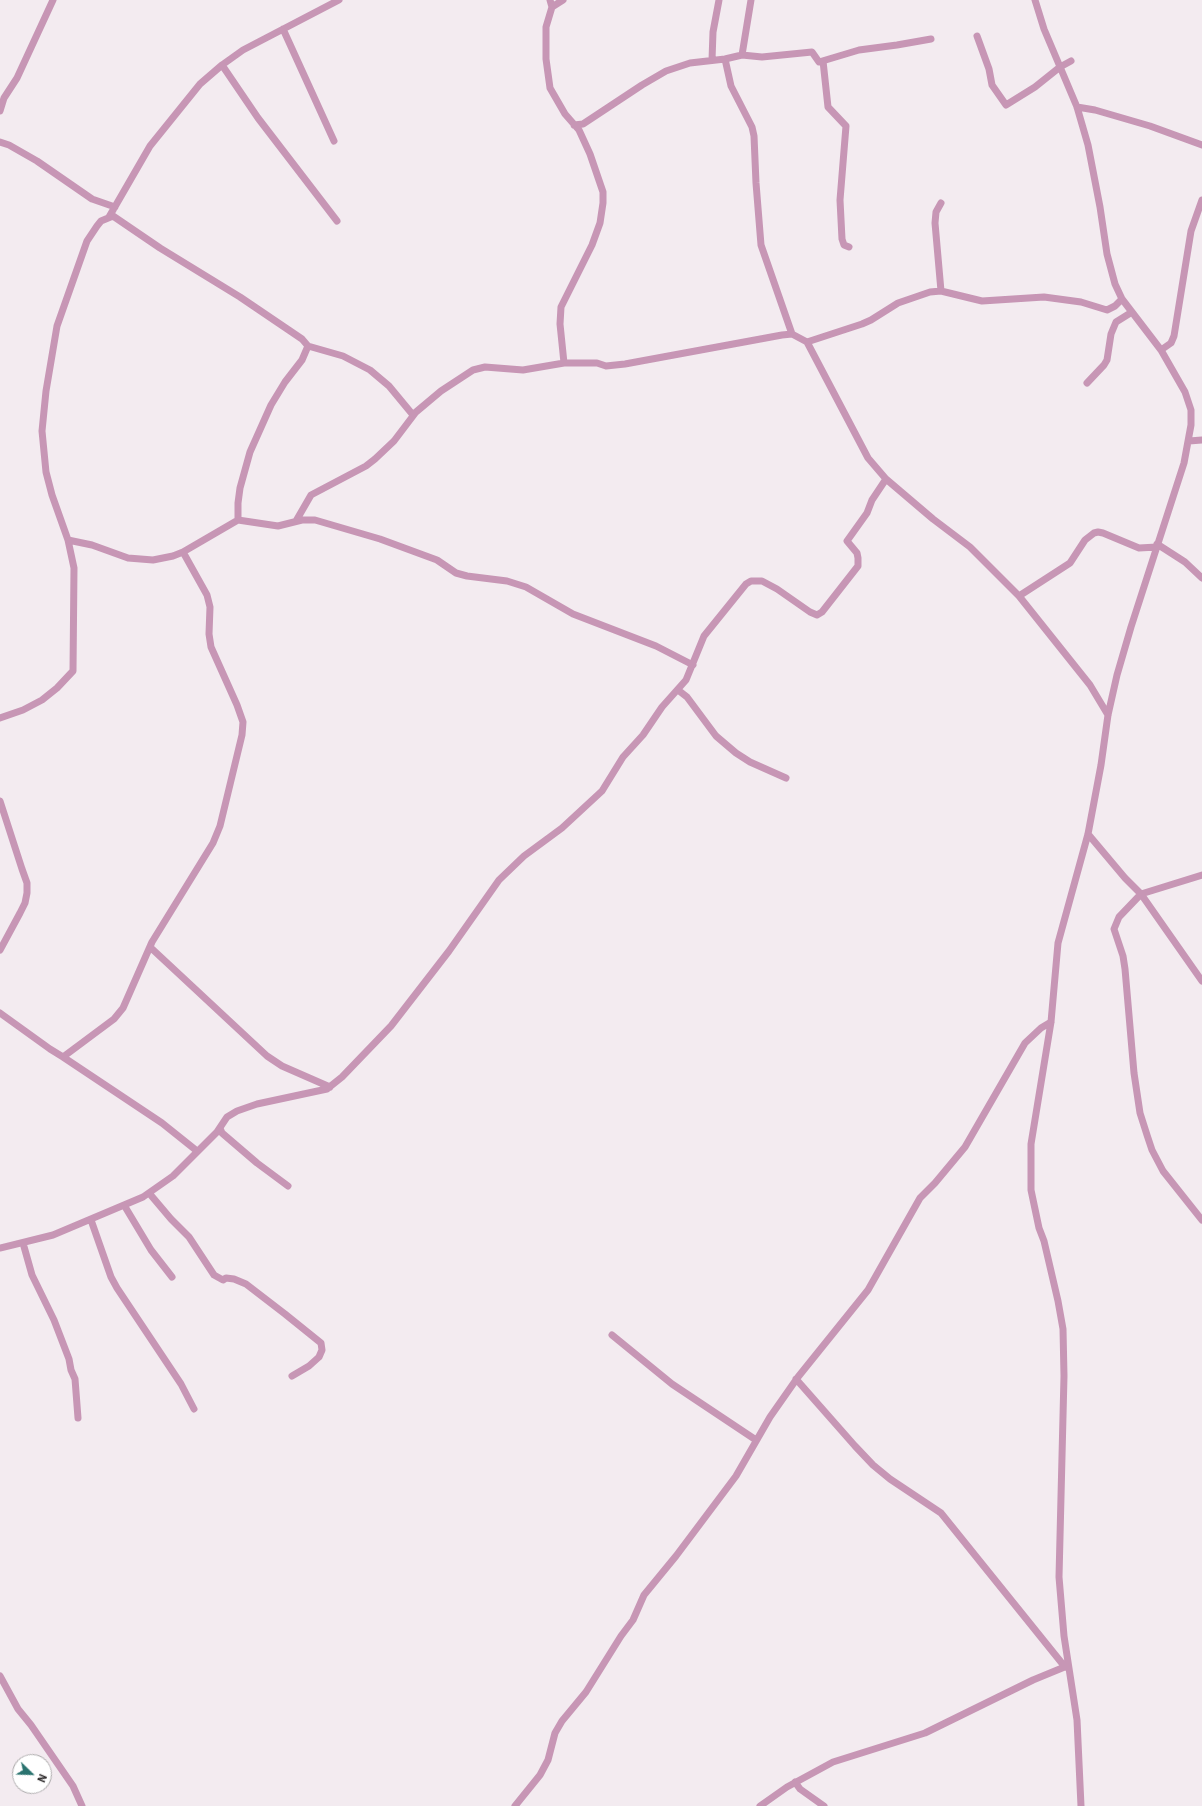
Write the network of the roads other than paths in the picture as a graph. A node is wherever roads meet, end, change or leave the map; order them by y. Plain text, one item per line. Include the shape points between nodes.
1 (54, 0) edge
2 (339, 0) edge
3 (563, 0) edge
4 (719, 0) edge
5 (751, 0) edge
6 (1035, 0) edge
7 (551, 3) edge
8 (283, 29) junction
9 (977, 36) dead end
10 (931, 39) dead end
11 (742, 55) junction
12 (725, 59) junction
13 (712, 60) junction
14 (1071, 60) dead end
15 (823, 61) junction
16 (222, 65) junction
17 (1060, 67) junction
18 (2, 96) edge
19 (1077, 107) junction
20 (0, 111) edge
21 (574, 125) junction
22 (334, 141) dead end
23 (0, 142) edge
24 (1202, 145) edge
25 (1202, 200) edge
26 (941, 204) dead end
27 (115, 207) junction
28 (109, 217) junction
29 (337, 221) dead end
30 (849, 247) dead end
31 (941, 291) junction
32 (1122, 299) junction
33 (1132, 312) junction
34 (792, 334) junction
35 (807, 342) junction
36 (308, 346) junction
37 (1161, 350) junction
38 (564, 363) junction
39 (1086, 383) dead end
40 (413, 415) junction
41 (1202, 440) edge
42 (1189, 441) junction
43 (886, 480) junction
44 (238, 520) junction
45 (296, 521) junction
46 (68, 540) junction
47 (1157, 546) junction
48 (183, 552) junction
49 (1202, 578) edge
50 (1019, 596) junction
51 (693, 665) junction
52 (678, 690) junction
53 (1108, 715) junction
54 (0, 718) edge
55 (786, 778) dead end
56 (0, 801) edge
57 (1088, 834) junction
58 (1202, 875) edge
59 (1141, 894) junction
60 (150, 947) junction
61 (0, 950) edge
62 (1202, 981) edge
63 (0, 1013) edge
64 (1051, 1022) junction
65 (63, 1057) junction
66 (330, 1087) junction
67 (220, 1128) junction
68 (197, 1151) junction
69 (288, 1186) dead end
70 (149, 1192) junction
71 (124, 1205) junction
72 (91, 1220) junction
73 (1202, 1220) edge
74 (23, 1243) junction
75 (0, 1248) edge
76 (172, 1277) dead end
77 (612, 1335) dead end
78 (292, 1376) dead end
79 (796, 1379) junction
80 (194, 1409) dead end
81 (78, 1418) dead end
82 (756, 1440) junction
83 (1067, 1666) junction
84 (0, 1676) edge
85 (795, 1782) junction
86 (82, 1806) edge
87 (515, 1806) edge
88 (760, 1806) edge
89 (824, 1806) edge
90 (1081, 1806) edge

1 - 18 street via 17,78
2 - 8 street
3 - 7 street
4 - 13 street via 713,32
5 - 11 street
6 - 17 street
7 - 21 street via 546,27 546,59 550,88
8 - 16 street
8 - 22 street
9 - 17 street via 992,85 1006,105
10 - 15 street via 859,50
11 - 12 street
11 - 15 street via 754,57 812,52 819,62
12 - 13 street
12 - 34 street via 731,86 752,126 761,245
13 - 21 street via 680,66 666,72 583,124
14 - 17 street
15 - 30 street via 828,107 846,126 840,200 842,239 844,245
16 - 27 street via 200,84 150,146
16 - 29 street via 258,118
17 - 19 street
18 - 20 street
19 - 24 street via 1150,126
19 - 32 street via 1092,162 1111,272
21 - 38 street via 594,161 603,203 600,223 592,245 561,307
23 - 27 street via 37,161 92,199
25 - 37 street via 1191,231 1174,336
26 - 31 street via 936,212 935,223
27 - 28 street
28 - 36 street via 115,216 160,248 240,297 302,339
28 - 46 street via 101,221 90,234 68,293 53,344 43,409 42,431 46,472
31 - 32 street via 982,301 1044,297 1081,302 1106,310
31 - 35 street via 904,300 871,320
32 - 33 street
33 - 37 street
33 - 39 street via 1116,322 1111,334 1107,360
34 - 35 street
34 - 38 street via 741,341 625,364 606,366 597,363
35 - 43 street via 868,458
36 - 40 street via 343,356 370,370 389,386
36 - 44 street via 302,360 271,405 250,452 240,488
37 - 42 street via 1185,392 1191,410
38 - 40 street via 523,370 473,370
40 - 45 street via 394,441 375,459 311,495
41 - 42 street
42 - 47 street
43 - 50 street via 970,547
43 - 51 street via 847,541 857,553 858,566 822,612 817,615 810,612 769,584 751,581 707,631 701,640
44 - 45 street via 278,526
44 - 48 street
45 - 51 street via 315,520 334,524 438,560 456,573 520,585 543,595 573,614 656,646
46 - 48 street via 136,560 161,559
46 - 54 street via 74,568 73,671 42,700
47 - 49 street via 1185,562
47 - 50 street via 1139,548 1104,533 1094,533 1085,540 1070,563
47 - 53 street via 1119,668
48 - 60 street via 208,595 208,634 211,647 241,712 244,727 224,815 213,843
50 - 53 street via 1090,685
51 - 52 street
52 - 55 street via 687,697 716,736 736,753
52 - 66 street via 662,707 598,795 499,880 398,1018
53 - 57 street
56 - 61 street via 27,883 27,893 25,903
57 - 59 street
57 - 64 street via 1058,943
58 - 59 street
59 - 62 street
59 - 73 street via 1119,917 1114,929 1126,975 1137,1096 1152,1150 1162,1171
60 - 65 street via 126,1003 118,1015
60 - 66 street via 267,1056 282,1066
63 - 65 street
64 - 79 street via 1025,1043 965,1147 920,1198 876,1278
64 - 83 street via 1034,1120 1030,1171 1035,1211 1058,1301 1062,1329 1064,1376 1059,1577
65 - 68 street via 162,1123
66 - 67 street via 242,1108 227,1117
67 - 68 street
67 - 69 street via 222,1133 257,1163
68 - 70 street via 173,1176
70 - 71 street
70 - 78 street via 189,1237 214,1275 223,1280 234,1279 246,1284 321,1343 319,1357
71 - 72 street
71 - 76 street via 151,1250
72 - 74 street via 53,1235
72 - 80 street via 111,1277 181,1384
74 - 75 street
74 - 81 street via 32,1275 69,1359 75,1379
77 - 82 street via 672,1384
79 - 82 street
79 - 83 street via 878,1469 941,1512
82 - 87 street via 726,1490 644,1596 633,1620 586,1692 562,1721 555,1733 548,1760 537,1779
83 - 85 street via 920,1735 833,1762
83 - 90 street via 1077,1720
84 - 86 street via 18,1709 73,1786
85 - 88 street
85 - 89 street via 800,1789

